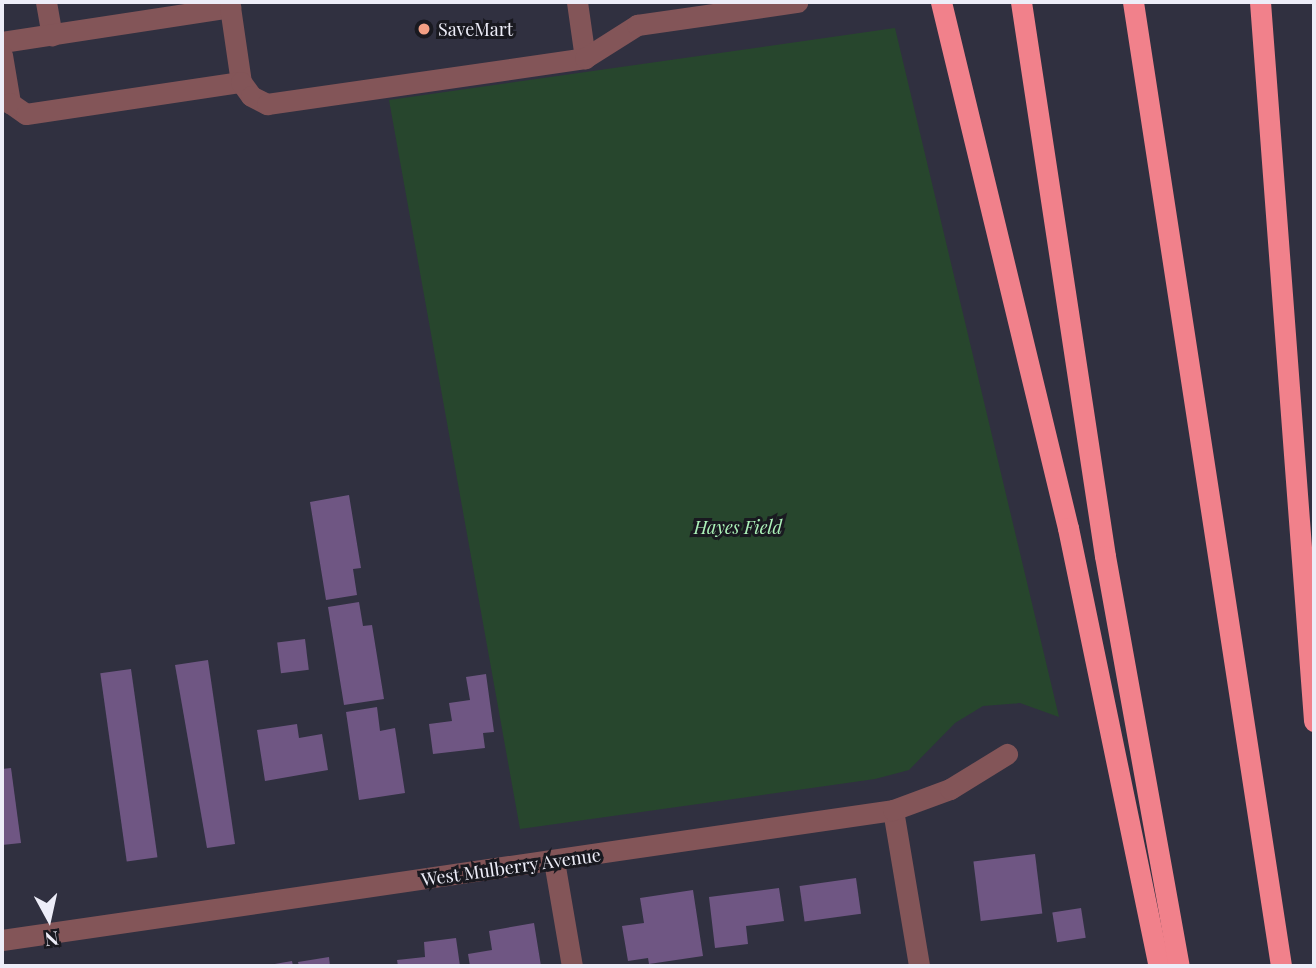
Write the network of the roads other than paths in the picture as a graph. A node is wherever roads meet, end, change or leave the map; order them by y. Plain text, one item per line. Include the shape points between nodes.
1 (47, 2) edge
2 (577, 2) edge
3 (797, 2) edge
4 (941, 2) edge
5 (1021, 2) edge
6 (1133, 2) edge
7 (1260, 2) edge
8 (52, 35) junction
9 (2, 43) edge
10 (2, 55) edge
11 (585, 58) junction
12 (241, 82) junction
13 (1314, 721) edge
14 (1007, 754) dead end
15 (893, 810) junction
16 (554, 861) junction
17 (2, 940) edge
18 (572, 966) edge
19 (919, 966) edge
20 (1158, 966) edge
21 (1179, 966) edge
22 (1281, 966) edge

1 - 8 street
2 - 11 street
3 - 11 street via 637,25
4 - 20 highway via 1070,540
5 - 21 highway via 1105,556
6 - 22 highway
7 - 13 highway
8 - 9 street
8 - 12 street via 230,7
10 - 12 street via 10,103 26,114
11 - 12 street via 267,104 251,96
14 - 15 street, West Mulberry Avenue via 950,789
15 - 16 street, West Mulberry Avenue
15 - 19 street
16 - 17 street, West Mulberry Avenue
16 - 18 street

